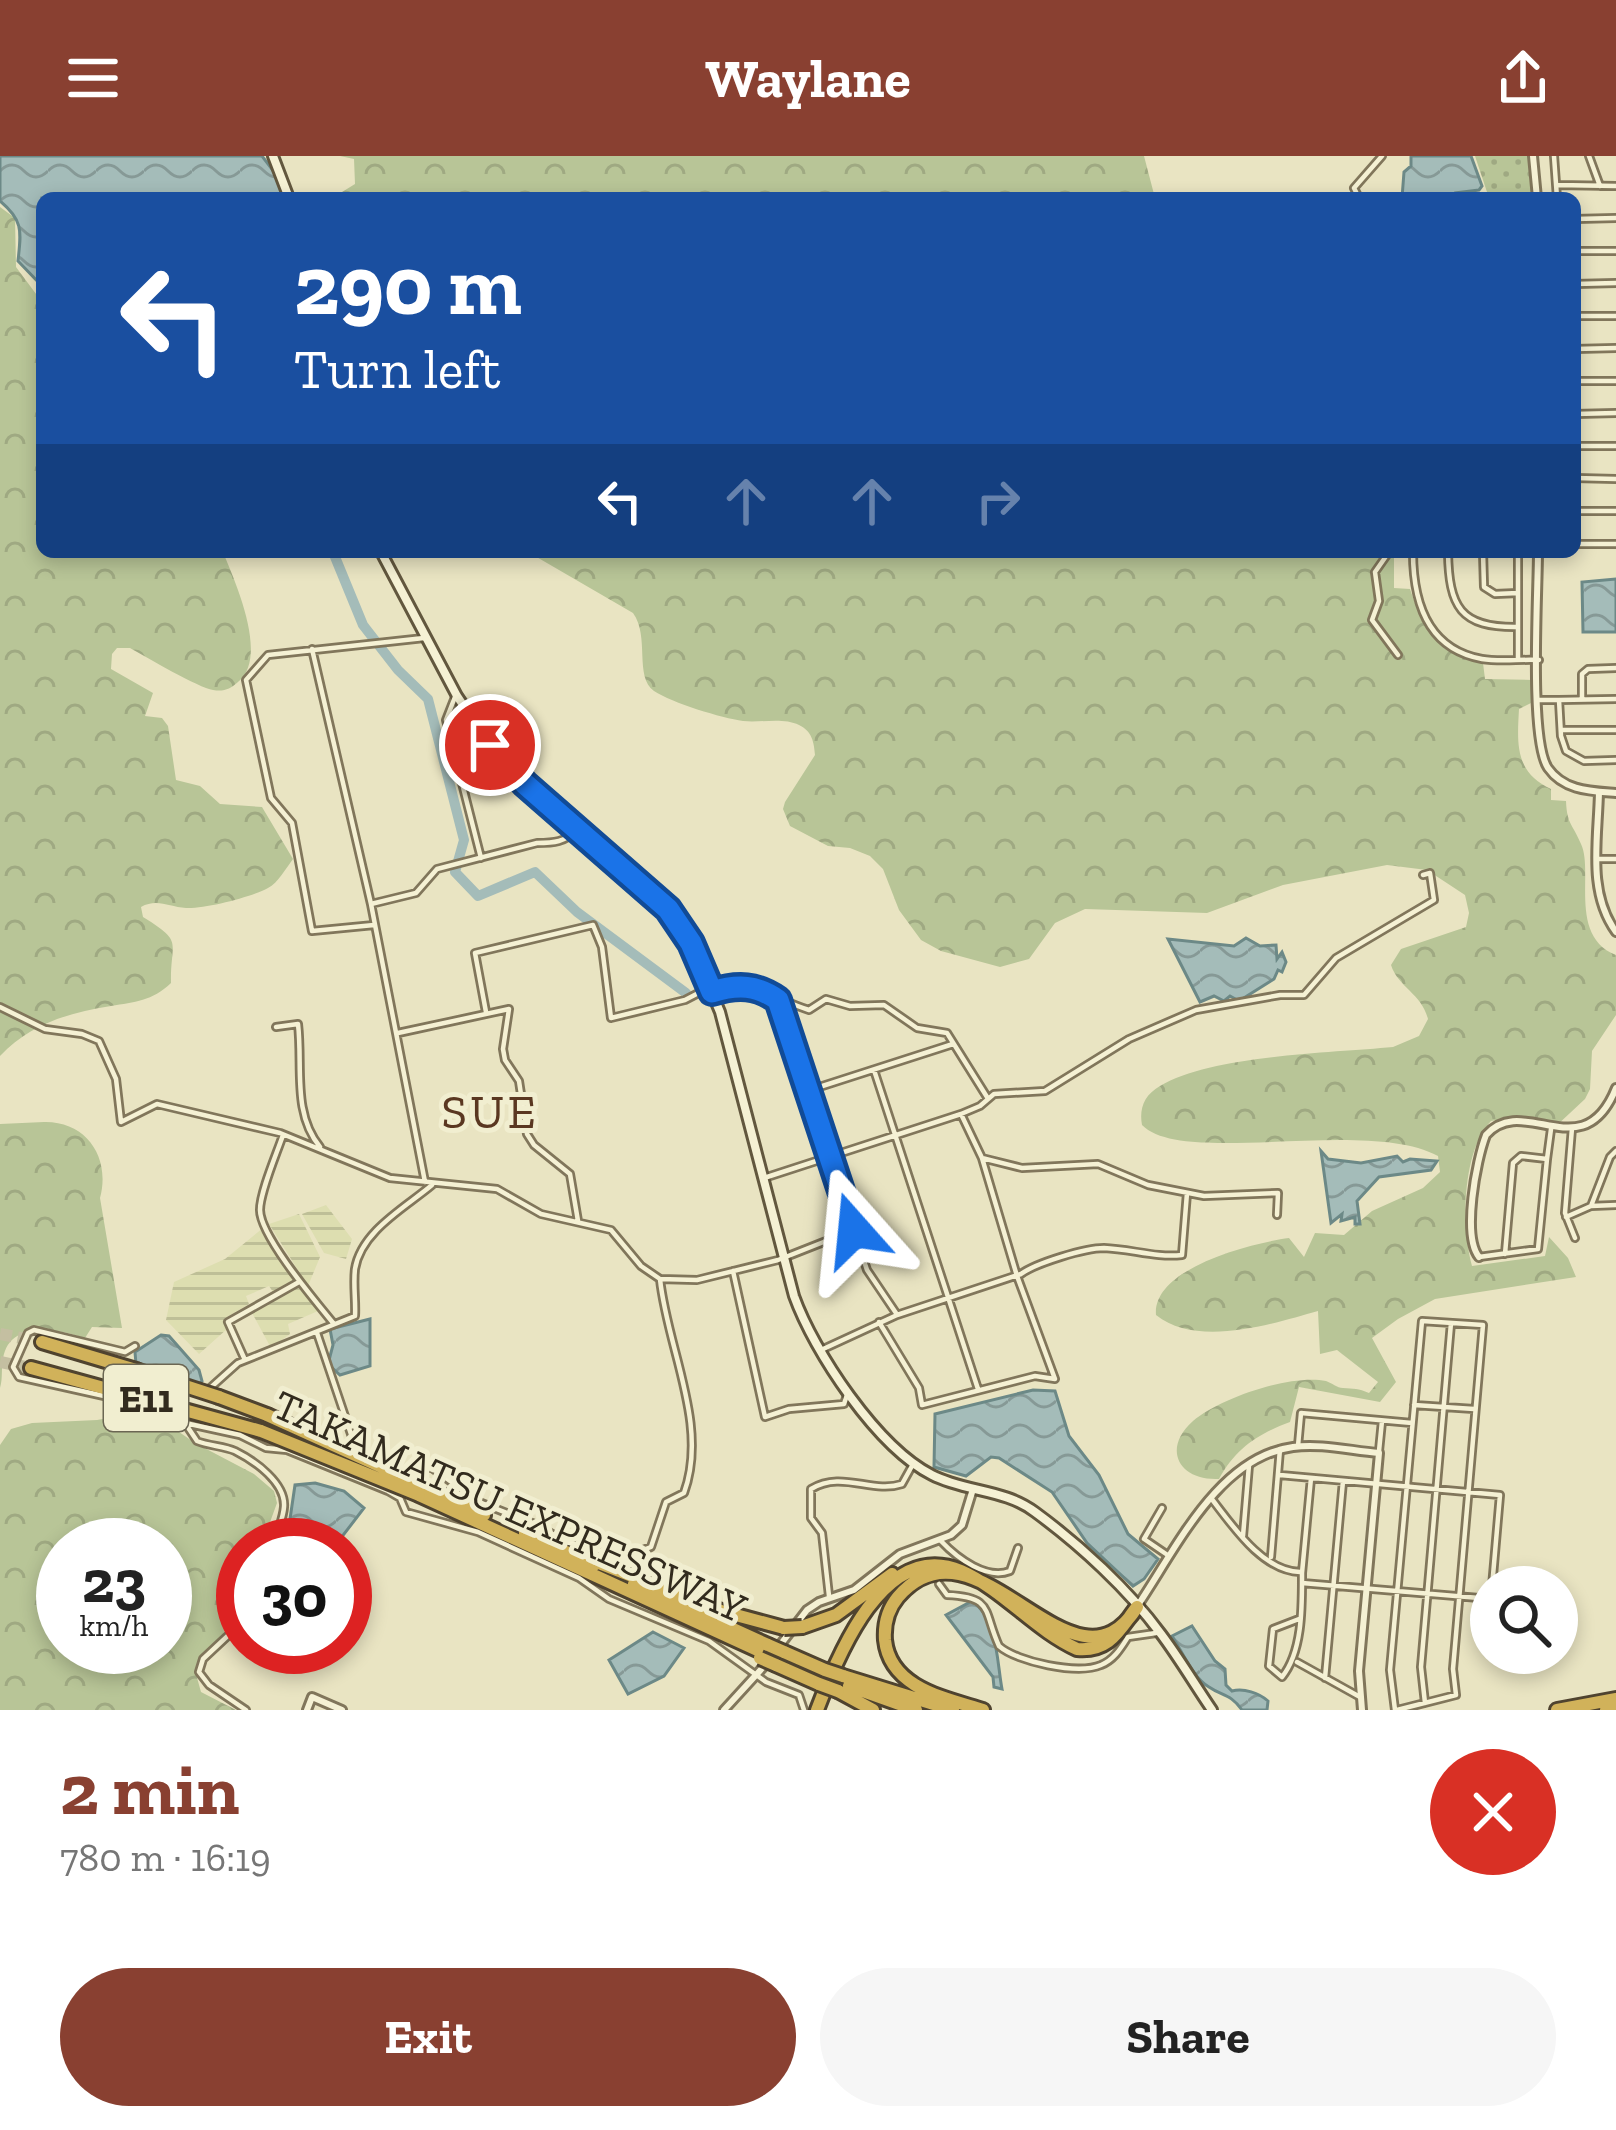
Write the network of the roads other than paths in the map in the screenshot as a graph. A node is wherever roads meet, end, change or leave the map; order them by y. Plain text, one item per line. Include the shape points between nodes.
1 (273, 156) edge
2 (1382, 156) edge
3 (1533, 156) edge
4 (1554, 156) edge
5 (1589, 156) edge
6 (1557, 185) junction
7 (1600, 186) junction
8 (1616, 186) edge
9 (287, 192) edge
10 (1356, 192) edge
11 (1536, 192) edge
12 (1557, 192) edge
13 (1616, 218) edge
14 (1581, 219) edge
15 (1581, 251) edge
16 (1616, 251) edge
17 (1581, 284) edge
18 (1616, 284) edge
19 (1581, 316) edge
20 (1616, 316) edge
21 (1581, 349) edge
22 (1616, 349) edge
23 (1581, 381) edge
24 (1616, 381) edge
25 (1581, 413) edge
26 (1616, 413) edge
27 (1581, 446) edge
28 (1616, 446) edge
29 (1581, 478) edge
30 (1616, 479) edge
31 (1581, 511) edge
32 (1616, 511) edge
33 (1581, 544) edge
34 (1616, 544) edge
35 (384, 558) edge
36 (1384, 558) edge
37 (1413, 558) edge
38 (1448, 558) edge
39 (1483, 558) edge
40 (1518, 558) edge
41 (1538, 558) edge
42 (1518, 593) junction
43 (1518, 627) junction
44 (426, 638) junction
45 (312, 649) junction
46 (1398, 655) dead end
47 (1518, 659) junction
48 (1538, 660) junction
49 (1616, 668) edge
50 (457, 696) junction
51 (1582, 699) junction
52 (1616, 699) edge
53 (1539, 700) junction
54 (1559, 700) junction
55 (1560, 730) junction
56 (1616, 730) edge
57 (1616, 760) edge
58 (1599, 792) junction
59 (1616, 793) edge
60 (577, 830) junction
61 (481, 858) junction
62 (1598, 859) junction
63 (1616, 859) edge
64 (1423, 874) dead end
65 (371, 904) junction
66 (374, 925) junction
67 (1616, 932) edge
68 (711, 989) junction
69 (778, 1000) junction
70 (0, 1007) edge
71 (486, 1012) junction
72 (276, 1027) dead end
73 (396, 1033) junction
74 (953, 1043) junction
75 (874, 1070) junction
76 (1616, 1088) edge
77 (809, 1090) junction
78 (987, 1097) junction
79 (961, 1114) junction
80 (1573, 1128) junction
81 (1551, 1129) junction
82 (283, 1135) junction
83 (895, 1135) junction
84 (324, 1151) junction
85 (1616, 1151) edge
86 (830, 1157) junction
87 (982, 1157) junction
88 (1547, 1159) junction
89 (764, 1178) junction
90 (428, 1183) junction
91 (1187, 1193) junction
92 (1616, 1205) edge
93 (1591, 1206) junction
94 (1277, 1215) dead end
95 (1566, 1217) junction
96 (578, 1221) junction
97 (854, 1230) junction
98 (1575, 1238) dead end
99 (1504, 1254) junction
100 (784, 1257) junction
101 (1479, 1257) joint
102 (734, 1270) junction
103 (1017, 1276) junction
104 (660, 1279) junction
105 (299, 1282) junction
106 (949, 1298) junction
107 (897, 1315) junction
108 (879, 1322) junction
109 (1451, 1323) junction
110 (334, 1324) junction
111 (317, 1333) junction
112 (41, 1342) tunnel mouth
113 (135, 1346) dead end
114 (818, 1351) junction
115 (245, 1360) junction
116 (31, 1368) tunnel mouth
117 (978, 1390) junction
118 (848, 1392) junction
119 (200, 1397) dead end
120 (1414, 1405) junction
121 (1444, 1408) junction
122 (1476, 1409) junction
123 (187, 1419) junction
124 (1382, 1421) junction
125 (1412, 1423) junction
126 (1298, 1446) junction
127 (1280, 1449) junction
128 (1379, 1453) junction
129 (914, 1462) junction
130 (1249, 1465) junction
131 (348, 1474) junction
132 (1280, 1475) junction
133 (1311, 1478) junction
134 (1342, 1480) junction
135 (1376, 1484) junction
136 (1407, 1486) junction
137 (973, 1489) junction
138 (1436, 1489) junction
139 (423, 1491) junction
140 (1469, 1492) junction
141 (400, 1498) junction
142 (1211, 1498) junction
143 (1162, 1508) dead end
144 (281, 1518) edge
145 (1242, 1537) junction
146 (941, 1541) junction
147 (931, 1545) junction
148 (1018, 1548) dead end
149 (624, 1557) junction
150 (1171, 1558) junction
151 (1270, 1560) junction
152 (1493, 1566) edge
153 (621, 1567) dead end
154 (934, 1570) junction
155 (1302, 1573) junction
156 (1302, 1583) junction
157 (633, 1584) junction
158 (1333, 1586) junction
159 (612, 1588) dead end
160 (1366, 1589) junction
161 (1398, 1592) junction
162 (1428, 1594) junction
163 (659, 1595) junction
164 (829, 1597) junction
165 (1459, 1597) junction
166 (1470, 1598) edge
167 (609, 1599) junction
168 (1137, 1607) junction
169 (1299, 1619) junction
170 (1159, 1632) junction
171 (216, 1647) edge
172 (764, 1652) junction
173 (1295, 1661) junction
174 (757, 1676) junction
175 (1325, 1678) junction
176 (841, 1683) junction
177 (1360, 1697) junction
178 (1425, 1703) junction
179 (1616, 1704) edge
180 (1210, 1709) edge
181 (246, 1710) edge
182 (307, 1710) edge
183 (342, 1710) edge
184 (724, 1710) edge
185 (804, 1710) edge
186 (820, 1710) edge
187 (873, 1710) edge
188 (916, 1710) edge
189 (952, 1710) edge
190 (983, 1710) edge
191 (1362, 1710) edge
192 (1396, 1710) edge
193 (1557, 1710) edge
194 (1606, 1710) edge

1 - 9 main road
2 - 10 street
3 - 11 street
4 - 6 street
5 - 7 street
6 - 7 street
6 - 12 street
7 - 8 street
13 - 14 street
15 - 16 street
17 - 18 street
19 - 20 street
21 - 22 street
23 - 24 street
25 - 26 street
27 - 28 street
29 - 30 street
31 - 32 street
33 - 34 street
35 - 44 main road
36 - 46 street via 1375,572 1379,605 1372,620
37 - 47 street via 1416,601 1433,631 1466,655
38 - 43 street via 1450,591 1464,615 1490,627
39 - 42 street via 1484,587
40 - 42 street
41 - 48 street
42 - 43 street
43 - 47 street
44 - 45 street
44 - 50 main road
45 - 65 street
45 - 66 street via 268,655 246,680 271,798 292,823 312,931
47 - 48 street
48 - 53 street
49 - 51 street via 1588,668
50 - 60 main road via 507,764
50 - 61 street via 446,720
51 - 52 street
51 - 54 street
53 - 54 street
53 - 58 street via 1548,769 1568,786
54 - 55 street
55 - 56 street
55 - 57 street via 1574,758
58 - 59 street
58 - 62 street
60 - 61 street via 568,839
60 - 68 main road via 668,909
61 - 65 street via 437,868 416,893
62 - 63 street
62 - 67 street via 1600,908
64 - 78 street via 1430,873 1434,900 1336,958 1304,995 1196,1010 1129,1039 1045,1091
65 - 66 street
66 - 73 street
68 - 69 street via 760,988
68 - 71 street via 610,1018 593,925 475,953
68 - 89 main road
69 - 74 street via 809,1010 826,999 884,1005
69 - 77 street
70 - 82 street via 45,1029 99,1040 116,1079 121,1121 157,1104
71 - 73 street
71 - 96 street via 509,1009 503,1049 519,1081 527,1134 571,1174
72 - 84 street via 298,1024 307,1131
73 - 90 street
74 - 75 street
74 - 78 street
75 - 77 street
75 - 83 street
76 - 80 street via 1603,1111
77 - 86 street
78 - 79 street
79 - 83 street
79 - 87 street
80 - 81 street
80 - 95 street
81 - 88 street
81 - 101 street via 1511,1118 1486,1135 1471,1224
82 - 84 street
82 - 105 street via 260,1210
83 - 86 street
83 - 106 street
84 - 90 street via 390,1178
85 - 93 street
86 - 89 street
86 - 97 street
87 - 91 street via 1022,1168 1098,1164
87 - 103 street
88 - 99 street via 1538,1249
88 - 99 street via 1513,1162
89 - 100 main road
90 - 96 street via 497,1189 536,1212
90 - 110 street via 365,1247 355,1270 357,1313
91 - 94 street via 1279,1193
91 - 103 street via 1183,1255 1102,1248
92 - 93 street
93 - 95 street
95 - 98 street
96 - 104 street via 610,1229
97 - 100 street
97 - 107 street via 871,1279
99 - 101 street
100 - 102 street
100 - 114 main road
102 - 104 street
102 - 118 street via 765,1417 844,1404
103 - 106 street
103 - 117 street via 1055,1379
104 - 149 street via 693,1466 684,1493 666,1502 651,1547
105 - 110 street
105 - 115 street via 228,1322
106 - 107 street
106 - 117 street
107 - 108 street
108 - 114 street
108 - 117 street via 922,1406
109 - 120 street via 1422,1321
109 - 121 street
109 - 122 street via 1483,1325
110 - 111 street
111 - 115 street
111 - 131 street via 357,1445
112 - 139 highway, TAKAMATSU EXPRESSWAY / E11, bridge via 267,1415
113 - 123 street via 125,1352 34,1330 13,1367 20,1377
114 - 118 main road
115 - 119 street
116 - 139 highway, TAKAMATSU EXPRESSWAY / E11, bridge via 261,1431
118 - 129 main road
120 - 121 street
120 - 125 street
121 - 122 street
121 - 138 street
122 - 140 street
123 - 131 street
123 - 144 street via 197,1441 235,1451 275,1480
124 - 125 street
124 - 126 street via 1301,1413
124 - 128 street
125 - 136 street
126 - 127 street
126 - 128 street
127 - 130 street
127 - 132 street
128 - 135 street
129 - 137 main road
129 - 164 street via 893,1488 856,1479 813,1486 811,1519 822,1533
130 - 142 street
130 - 145 street
131 - 141 street
132 - 133 street
132 - 151 street
133 - 134 street
133 - 155 street
134 - 135 street
134 - 158 street
135 - 136 street
135 - 160 street
136 - 138 street
136 - 161 street
137 - 146 street via 962,1525
137 - 168 main road via 1035,1511
138 - 140 street
138 - 162 street
139 - 157 highway, TAKAMATSU EXPRESSWAY / E11
139 - 157 highway, TAKAMATSU EXPRESSWAY / E11
140 - 152 street via 1500,1495
140 - 165 street
141 - 149 street via 425,1465 490,1508 576,1546
141 - 167 street via 406,1512 478,1532
142 - 145 street
142 - 150 street
143 - 150 street via 1144,1539
145 - 151 street
146 - 147 street
146 - 148 street via 998,1575 1010,1571
147 - 154 street
147 - 164 street via 900,1553 854,1590
149 - 153 street
150 - 168 street
151 - 155 street
154 - 163 highway, bridge via 902,1569 836,1615 802,1627 761,1624
154 - 168 highway via 961,1571 1077,1649 1109,1643
154 - 170 street via 946,1595 982,1603 999,1646 1021,1660 1092,1668 1111,1660 1128,1637
154 - 186 highway via 903,1576 872,1604 844,1645
154 - 190 highway via 894,1602 887,1648 909,1682
155 - 156 street
156 - 158 street
156 - 169 street
157 - 163 highway
158 - 160 street
158 - 175 street
159 - 167 street
160 - 161 street
160 - 177 street
161 - 162 street
161 - 192 street via 1390,1670
162 - 165 street
162 - 178 street
163 - 172 highway, TAKAMATSU EXPRESSWAY
163 - 172 highway, TAKAMATSU EXPRESSWAY via 710,1630
164 - 174 street via 807,1610
165 - 166 street
165 - 178 street via 1456,1695
167 - 174 street via 709,1641
168 - 170 main road
169 - 173 street
169 - 173 street via 1273,1629 1270,1670 1282,1677
170 - 180 main road
171 - 181 street via 199,1672
172 - 176 highway, TAKAMATSU EXPRESSWAY, bridge
173 - 175 street
174 - 184 street
174 - 185 street via 799,1695
175 - 177 street
176 - 187 highway
176 - 188 highway
176 - 189 highway
177 - 191 street
178 - 192 street
179 - 193 highway
179 - 194 highway
182 - 183 street via 313,1696

